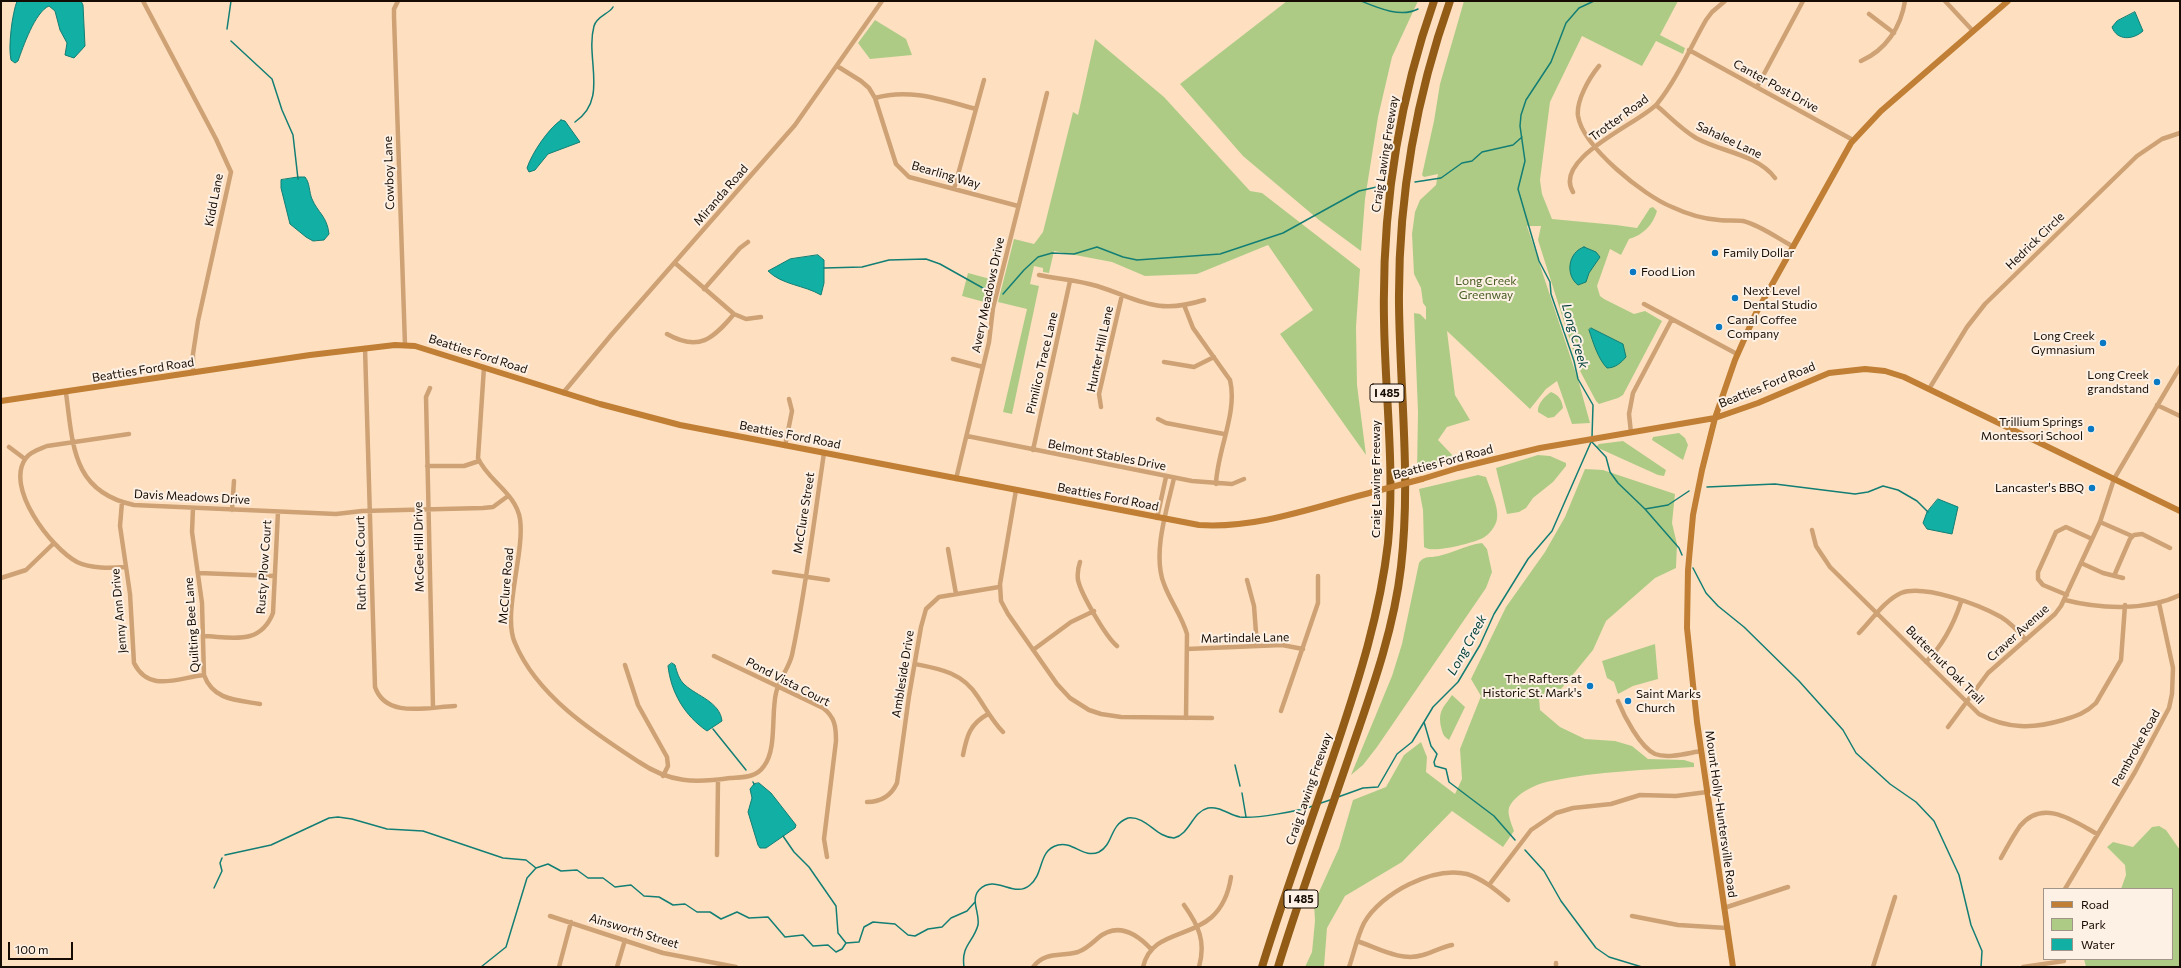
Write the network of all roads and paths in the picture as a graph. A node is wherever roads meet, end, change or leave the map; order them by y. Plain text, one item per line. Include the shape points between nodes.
1 (143, 1) edge
2 (398, 1) edge
3 (882, 1) edge
4 (1434, 1) edge
5 (1450, 1) edge
6 (1725, 1) edge
7 (1803, 1) edge
8 (1905, 1) edge
9 (1945, 1) edge
10 (2008, 1) edge
11 (1869, 14) dead end
12 (1973, 31) junction
13 (1894, 33) junction
14 (1689, 50) junction
15 (1861, 61) dead end
16 (837, 66) junction
17 (1599, 66) dead end
18 (984, 80) dead end
19 (1757, 87) junction
20 (1047, 93) dead end
21 (875, 98) junction
22 (1656, 105) junction
23 (976, 109) junction
24 (2180, 133) edge
25 (1853, 140) junction
26 (1596, 146) junction
27 (1775, 178) dead end
28 (954, 189) junction
29 (1573, 192) dead end
30 (1018, 206) junction
31 (748, 242) dead end
32 (1792, 246) junction
33 (675, 263) junction
34 (1039, 275) dead end
35 (1070, 281) junction
36 (704, 289) junction
37 (1122, 295) junction
38 (1204, 300) dead end
39 (1644, 304) dead end
40 (1184, 306) junction
41 (734, 314) junction
42 (761, 318) dead end
43 (1672, 319) junction
44 (667, 334) dead end
45 (405, 345) junction
46 (365, 348) junction
47 (1737, 354) junction
48 (1214, 357) junction
49 (952, 359) dead end
50 (1164, 362) dead end
51 (484, 367) junction
52 (983, 367) junction
53 (2180, 367) edge
54 (193, 373) junction
55 (430, 388) dead end
56 (1929, 389) junction
57 (66, 393) junction
58 (563, 393) junction
59 (789, 399) dead end
60 (1, 402) edge
61 (2157, 405) junction
62 (1100, 407) dead end
63 (2180, 416) edge
64 (1715, 418) junction
65 (1158, 419) dead end
66 (1631, 433) junction
67 (129, 434) dead end
68 (1224, 434) junction
69 (967, 436) junction
70 (73, 443) junction
71 (785, 446) junction
72 (9, 447) dead end
73 (1033, 450) junction
74 (824, 453) junction
75 (25, 459) junction
76 (479, 461) junction
77 (428, 466) junction
78 (1166, 477) junction
79 (1174, 478) junction
80 (956, 479) junction
81 (1244, 479) dead end
82 (2114, 479) junction
83 (234, 481) dead end
84 (1216, 484) junction
85 (1016, 490) junction
86 (508, 496) junction
87 (122, 502) junction
88 (193, 508) junction
89 (429, 509) junction
90 (232, 510) junction
91 (369, 511) junction
92 (2180, 511) edge
93 (278, 512) junction
94 (1161, 519) junction
95 (2100, 522) junction
96 (1812, 530) dead end
97 (2132, 536) junction
98 (2092, 539) junction
99 (54, 543) junction
100 (2170, 548) dead end
101 (948, 549) dead end
102 (1080, 562) dead end
103 (2081, 564) junction
104 (126, 567) junction
105 (774, 572) dead end
106 (199, 573) junction
107 (275, 576) junction
108 (1318, 576) dead end
109 (2114, 576) junction
110 (805, 577) junction
111 (1, 578) edge
112 (2123, 578) dead end
113 (828, 580) dead end
114 (1247, 580) dead end
115 (999, 587) junction
116 (956, 594) junction
117 (2180, 596) edge
118 (2066, 598) junction
119 (1961, 602) junction
120 (2159, 603) junction
121 (2125, 605) junction
122 (1094, 611) junction
123 (1878, 613) junction
124 (1859, 633) dead end
125 (203, 636) junction
126 (2026, 640) junction
127 (1117, 646) dead end
128 (1257, 646) junction
129 (1187, 649) junction
130 (1303, 649) junction
131 (1033, 650) junction
132 (714, 656) dead end
133 (1926, 662) junction
134 (915, 664) junction
135 (625, 665) dead end
136 (204, 675) junction
137 (778, 686) junction
138 (1618, 701) dead end
139 (1966, 701) junction
140 (260, 704) dead end
141 (455, 706) dead end
142 (433, 707) junction
143 (1281, 711) dead end
144 (988, 714) junction
145 (1186, 718) junction
146 (1212, 718) dead end
147 (1948, 727) dead end
148 (1003, 732) dead end
149 (1701, 751) junction
150 (963, 754) dead end
151 (663, 776) junction
152 (718, 780) junction
153 (1707, 792) junction
154 (867, 802) dead end
155 (2097, 834) junction
156 (717, 856) dead end
157 (826, 857) dead end
158 (2001, 858) dead end
159 (1231, 877) dead end
160 (1489, 885) junction
161 (1788, 887) dead end
162 (2066, 888) edge
163 (1895, 897) dead end
164 (1508, 900) dead end
165 (1184, 906) dead end
166 (1724, 908) junction
167 (550, 916) dead end
168 (1632, 916) dead end
169 (571, 922) junction
170 (1198, 927) junction
171 (1727, 928) junction
172 (625, 940) junction
173 (1358, 941) junction
174 (1452, 944) dead end
175 (1151, 949) junction
176 (2064, 960) edge
177 (733, 966) edge
178 (559, 967) edge
179 (617, 967) edge
180 (1033, 967) edge
181 (1143, 967) edge
182 (1199, 967) edge
183 (1262, 967) edge
184 (1278, 967) edge
185 (1349, 967) edge
186 (1733, 967) edge
187 (1873, 967) edge
188 (2023, 967) edge
189 (2064, 967) edge

1 - 54 street, Kidd Lane via 231,172 198,321
2 - 45 street, Cowboy Lane via 394,17
3 - 16 street, Miranda Road
4 - 183 highway, Craig Lawing Freeway / I 485 via 1410,81 1399,130 1388,208 1384,315 1391,468 1390,522 1385,563 1370,641
5 - 184 highway, I 485 via 1422,96 1409,164 1404,211 1399,303 1406,486 1400,570 1379,664
6 - 14 street, Trotter Road via 1712,12
7 - 19 street
8 - 13 street via 1902,16
9 - 12 street
10 - 12 main road, Mount Holly-Huntersville Road
11 - 13 street
12 - 25 main road, Mount Holly-Huntersville Road via 1872,119
13 - 15 street via 1881,49
14 - 19 street, Canter Post Drive
14 - 22 street, Trotter Road
16 - 21 street, Bearling Way via 861,81
16 - 33 street, Miranda Road via 796,125
17 - 26 street via 1585,90 1578,111 1582,128
18 - 23 street
19 - 25 street, Canter Post Drive
20 - 30 street, Avery Meadows Drive
21 - 23 street via 885,95 923,95
21 - 28 street, Bearling Way via 896,164 902,172 909,177
22 - 26 street, Trotter Road
22 - 27 street, Sahalee Lane via 1678,126 1696,138 1753,161 1770,171
23 - 28 street
24 - 56 street, Hedrick Circle via 2162,139 2137,156 1985,304 1967,327
25 - 32 main road, Mount Holly-Huntersville Road
26 - 29 street, Trotter Road via 1572,170 1570,180
26 - 32 street via 1627,179 1659,202 1708,219 1747,222
28 - 30 street, Bearling Way
30 - 52 street, Avery Meadows Drive via 993,308
31 - 36 street
32 - 47 main road, Mount Holly-Huntersville Road
33 - 36 street
33 - 58 street, Miranda Road
34 - 35 street
35 - 37 street via 1087,283
35 - 73 street, Pimilico Trace Lane
36 - 41 street
37 - 40 street via 1160,307
37 - 62 street, Hunter Hill Lane via 1099,394
38 - 40 street
39 - 43 street
40 - 48 street via 1193,328
41 - 42 street via 746,319
41 - 44 street via 717,334 705,341 692,342
43 - 47 street
43 - 66 street via 1633,393 1629,414
45 - 46 main road, Beatties Ford Road
45 - 51 main road, Beatties Ford Road via 429,349
46 - 54 main road, Beatties Ford Road
46 - 91 street, Ruth Creek Court
47 - 64 main road, Mount Holly-Huntersville Road
48 - 50 street via 1194,367
48 - 68 street via 1232,386 1233,398
49 - 52 street
51 - 58 main road, Beatties Ford Road
51 - 76 street via 478,433
52 - 69 street, Avery Meadows Drive
53 - 61 street, Craver Avenue
54 - 57 main road, Beatties Ford Road
55 - 77 street, McGee Hill Drive via 426,397
56 - 64 main road, Beatties Ford Road via 1885,371 1840,370 1818,376 1758,403
56 - 82 main road, Beatties Ford Road
57 - 60 main road, Beatties Ford Road
57 - 70 street, Davis Meadows Drive
58 - 71 main road, Beatties Ford Road via 673,423
59 - 71 street via 792,407
61 - 63 street
61 - 82 street, Craver Avenue
64 - 66 main road, Beatties Ford Road
64 - 149 main road, Mount Holly-Huntersville Road via 1696,497 1687,585 1689,656
65 - 68 street via 1166,423
66 - 94 main road, Beatties Ford Road, bridge via 1577,441 1458,468 1248,524 1217,526
67 - 70 street
68 - 84 street
69 - 73 street, Belmont Stables Drive
69 - 80 street, Avery Meadows Drive
70 - 75 street via 47,446 35,450
70 - 87 street, Davis Meadows Drive via 79,464 91,484 106,496
71 - 74 main road, Beatties Ford Road
72 - 75 street
73 - 78 street, Belmont Stables Drive
74 - 80 main road, Beatties Ford Road
74 - 110 street, McClure Street
75 - 99 street via 20,474 22,486 34,519
76 - 77 street via 464,466
76 - 86 street, McClure Road
77 - 89 street, McGee Hill Drive
78 - 79 street, Belmont Stables Drive
78 - 94 street
79 - 84 street, Belmont Stables Drive
79 - 94 street
80 - 85 main road, Beatties Ford Road
81 - 84 street, Belmont Stables Drive via 1232,484
82 - 92 main road, Beatties Ford Road
82 - 95 street, Craver Avenue
83 - 90 street
85 - 94 main road, Beatties Ford Road
85 - 115 street
86 - 89 street, Davis Meadows Drive via 488,508
86 - 151 street, McClure Road via 518,511 520,520 512,616 515,644 540,682 577,717 620,750
87 - 88 street, Davis Meadows Drive
87 - 104 street, Jenny Ann Drive via 120,526
88 - 90 street, Davis Meadows Drive
88 - 106 street, Quilting Bee Lane via 192,532
89 - 91 street, Davis Meadows Drive
89 - 142 street, McGee Hill Drive
90 - 93 street, Davis Meadows Drive
91 - 93 street, Davis Meadows Drive via 336,514
91 - 142 street, Ruth Creek Court via 376,689 382,700 395,707
93 - 107 street, Rusty Plow Court
94 - 129 street via 1161,575 1184,624
95 - 97 street
95 - 98 street, Craver Avenue
96 - 123 street, Butternut Oak Trail via 1816,546 1830,567
97 - 100 street via 2142,534
97 - 109 street
98 - 103 street, Craver Avenue
98 - 118 street via 2069,528 2060,529 2056,532 2041,565 2038,575 2040,582
99 - 104 street via 78,563 92,567
99 - 111 street via 26,570
101 - 116 street
102 - 122 street via 1077,573 1080,586
103 - 109 street
103 - 118 street, Craver Avenue
104 - 136 street, Jenny Ann Drive via 130,594 132,656 138,672 152,681 160,682
105 - 110 street
106 - 107 street
106 - 125 street, Quilting Bee Lane
107 - 125 street, Rusty Plow Court via 273,613 262,631 243,638
108 - 130 street via 1318,603
109 - 112 street
110 - 113 street
110 - 137 street, McClure Road via 791,658
114 - 128 street via 1254,606
115 - 116 street, Ambleside Drive
115 - 131 street via 1005,609
116 - 134 street, Ambleside Drive via 936,599 926,609
117 - 120 street
118 - 121 street via 2089,604
118 - 126 street, Craver Avenue via 2055,614
119 - 123 street via 1912,590 1900,593
119 - 126 street via 2003,618
119 - 133 street via 1936,651
120 - 121 street
120 - 155 street, Pembroke Road via 2173,668 2171,702 2156,735
121 - 139 street, Butternut Oak Trail via 2121,660 2096,704 2090,709 2046,725 2026,727 1990,720 1979,714
122 - 127 street via 1109,638
122 - 131 street via 1071,622
123 - 124 street
123 - 133 street, Butternut Oak Trail
125 - 136 street, Quilting Bee Lane
126 - 139 street, Craver Avenue via 1993,668
128 - 129 street, Martindale Lane
128 - 130 street, Martindale Lane via 1288,645
129 - 145 street
130 - 143 street
131 - 145 street via 1065,693 1089,710 1121,717
132 - 137 street, Pond Vista Court
133 - 139 street, Butternut Oak Trail
134 - 144 street via 957,676 974,692
134 - 154 street, Ambleside Drive via 897,784 885,797 875,802
135 - 151 street via 638,705 668,757 668,766
136 - 140 street, Quilting Bee Lane via 207,684 220,696
137 - 152 street, McClure Road via 770,750 765,765 748,777
137 - 157 street, Pond Vista Court via 823,708 835,723 836,741 824,839
138 - 149 street via 1631,727 1655,754
139 - 147 street, Craver Avenue
141 - 142 street, Ruth Creek Court
144 - 148 street
144 - 150 street via 968,731
145 - 146 street
149 - 153 main road, Mount Holly-Huntersville Road
151 - 152 street, McClure Road via 688,781
152 - 156 street
153 - 160 street via 1676,796 1640,795 1611,804 1573,808 1556,813 1531,830
153 - 166 main road, Mount Holly-Huntersville Road
155 - 158 street via 2064,816 2042,812 2021,825
155 - 162 street, Pembroke Road
159 - 170 street via 1220,908
160 - 164 street
160 - 173 street via 1475,877 1455,872 1424,878 1386,898 1365,923
161 - 166 street
163 - 187 street
165 - 170 street
166 - 171 main road, Mount Holly-Huntersville Road
167 - 169 street, Ainsworth Street
168 - 171 street via 1678,925
169 - 172 street, Ainsworth Street
169 - 178 street
170 - 175 street via 1165,939
170 - 182 street via 1202,942
171 - 186 main road, Mount Holly-Huntersville Road
172 - 177 street, Ainsworth Street via 663,952
172 - 179 street
173 - 174 street via 1407,957 1423,955
173 - 185 street
175 - 180 street via 1130,932 1112,931 1103,934 1084,950 1047,956 1037,961
175 - 181 street
176 - 188 street
176 - 189 street

